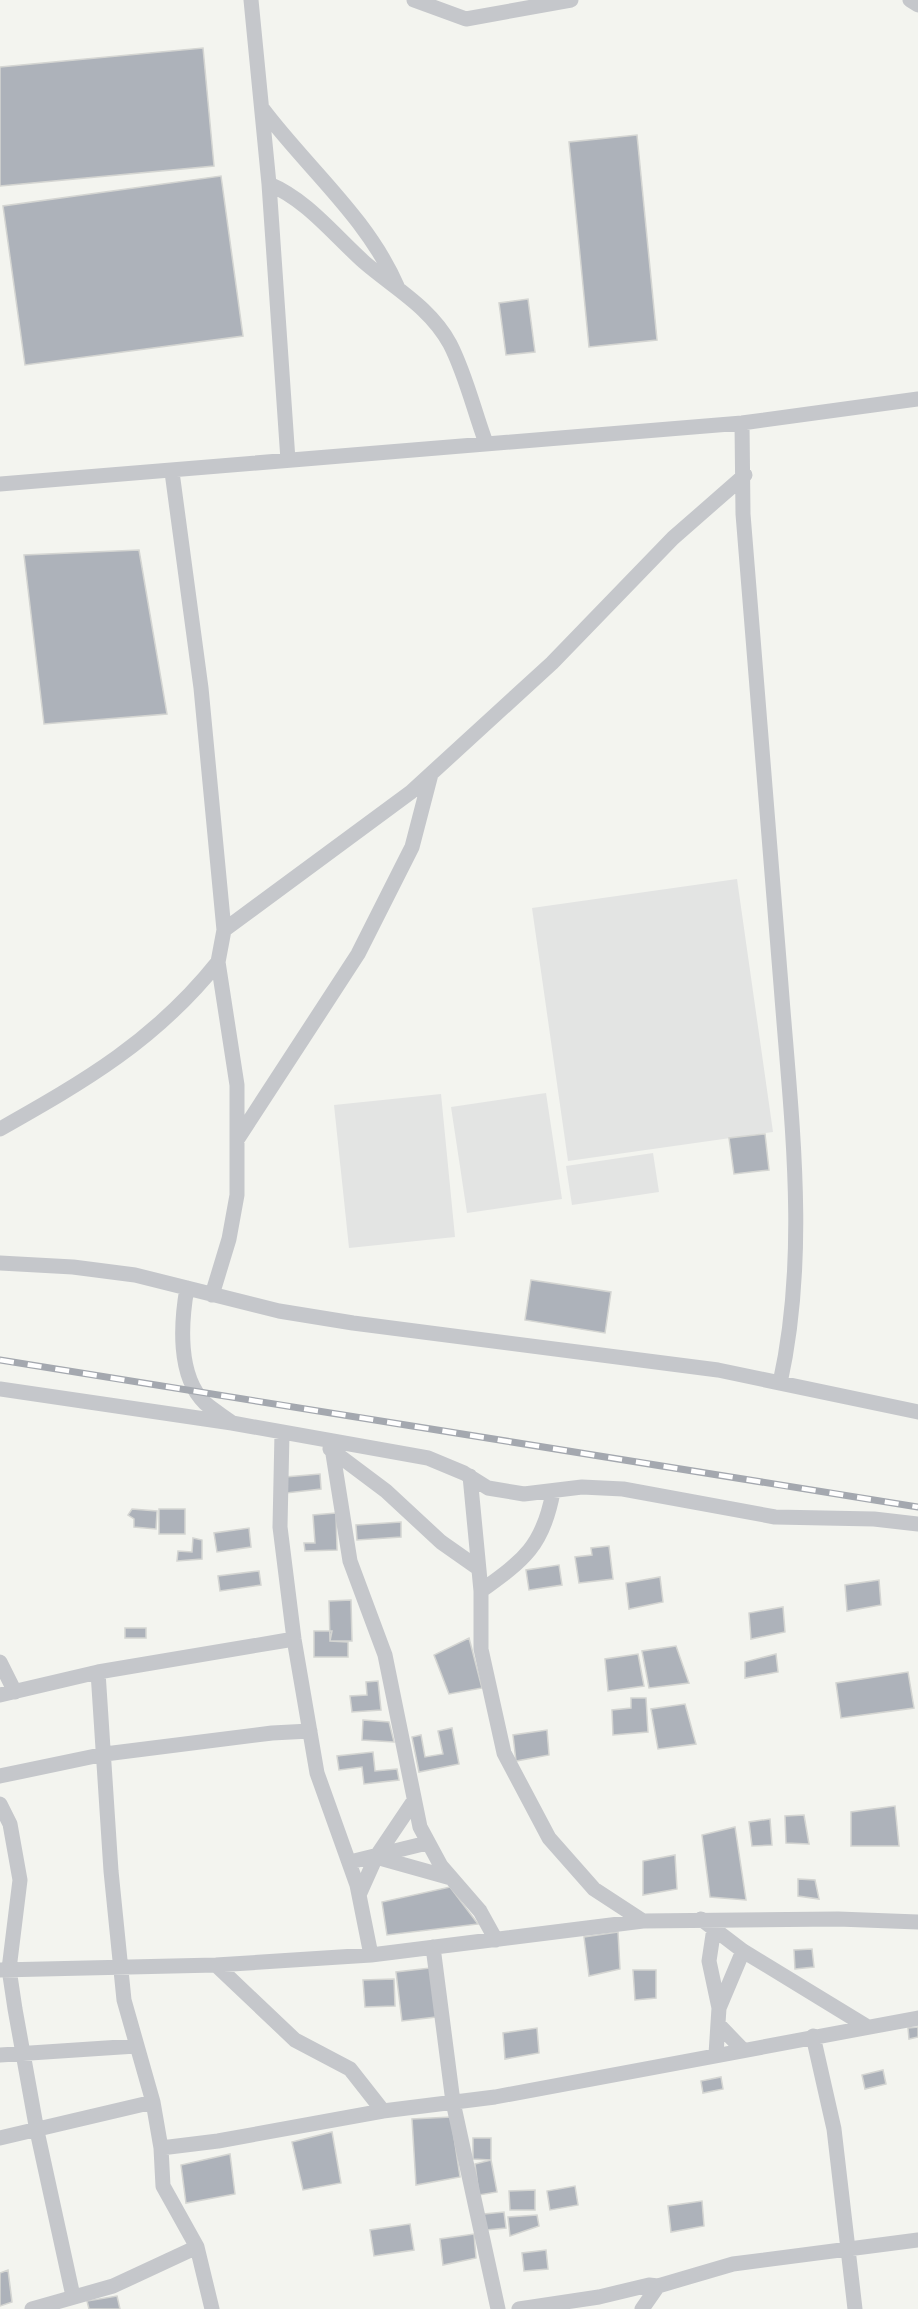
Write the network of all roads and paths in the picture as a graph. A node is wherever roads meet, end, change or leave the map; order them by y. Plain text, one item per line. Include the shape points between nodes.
1 (251, 0) edge
2 (414, 0) edge
3 (571, 0) edge
4 (910, 0) edge
5 (918, 5) edge
6 (261, 107) junction
7 (268, 184) junction
8 (397, 286) junction
9 (918, 399) edge
10 (742, 423) junction
11 (486, 443) junction
12 (288, 460) junction
13 (172, 472) junction
14 (745, 475) junction
15 (0, 484) edge
16 (431, 774) junction
17 (224, 930) junction
18 (218, 962) junction
19 (0, 1129) edge
20 (237, 1140) junction
21 (0, 1263) edge
22 (187, 1288) junction
23 (212, 1295) junction
24 (780, 1383) junction
25 (0, 1389) edge
26 (918, 1412) edge
27 (232, 1423) junction
28 (282, 1433) junction
29 (329, 1448) junction
30 (470, 1476) junction
31 (553, 1492) junction
32 (918, 1524) edge
33 (478, 1568) junction
34 (481, 1591) junction
35 (294, 1639) junction
36 (0, 1662) edge
37 (98, 1672) junction
38 (7, 1694) edge
39 (310, 1731) junction
40 (105, 1754) junction
41 (0, 1776) edge
42 (413, 1802) junction
43 (0, 1804) edge
44 (427, 1844) junction
45 (376, 1857) junction
46 (350, 1862) junction
47 (453, 1879) junction
48 (359, 1896) junction
49 (701, 1919) junction
50 (643, 1921) junction
51 (918, 1922) edge
52 (714, 1928) junction
53 (496, 1940) junction
54 (433, 1947) junction
55 (744, 1951) junction
56 (371, 1955) junction
57 (216, 1965) junction
58 (120, 1967) junction
59 (5, 1969) edge
60 (718, 2016) junction
61 (918, 2018) edge
62 (866, 2026) junction
63 (813, 2036) junction
64 (136, 2046) junction
65 (741, 2049) junction
66 (24, 2052) junction
67 (716, 2054) junction
68 (0, 2055) edge
69 (153, 2102) junction
70 (453, 2102) junction
71 (383, 2111) junction
72 (37, 2131) junction
73 (0, 2138) edge
74 (161, 2148) junction
75 (918, 2240) edge
76 (197, 2247) junction
77 (848, 2251) junction
78 (658, 2286) junction
79 (73, 2296) junction
80 (557, 2307) edge
81 (32, 2309) edge
82 (212, 2309) edge
83 (498, 2309) edge
84 (519, 2309) edge
85 (642, 2309) edge
86 (855, 2309) edge

1 - 6 street
2 - 3 street via 466,19
4 - 5 street
6 - 7 street
6 - 8 street via 377,247
7 - 8 street via 307,207 366,263
7 - 12 street
8 - 11 street via 425,311 449,343
9 - 10 street
10 - 11 street
10 - 14 street
11 - 12 street
12 - 13 street
13 - 15 street
13 - 17 street via 201,688
14 - 16 street via 673,538 552,663
14 - 24 street via 745,537 794,1160 795,1271 789,1344
16 - 17 street
16 - 20 street via 412,847 358,954
17 - 18 street
18 - 19 street via 180,1006 141,1041 105,1068
18 - 20 street via 234,1064
20 - 23 street via 237,1195
21 - 22 street via 135,1275
22 - 23 street
22 - 27 street via 181,1330 191,1378 205,1402
23 - 24 street via 353,1323 718,1370
24 - 26 street
25 - 27 street
27 - 28 street
28 - 29 street
28 - 35 street via 280,1527
29 - 30 street via 428,1458
29 - 33 street
29 - 42 street via 350,1561 385,1655
30 - 31 street via 488,1488 524,1494
30 - 33 street
31 - 32 street via 582,1487 623,1489 775,1517
31 - 34 street via 538,1542 522,1560
33 - 34 street
34 - 50 street via 480,1649 504,1753 549,1838 594,1890
35 - 37 street
35 - 39 street
36 - 38 street
37 - 38 street
37 - 40 street
39 - 40 street
39 - 46 street via 318,1773
40 - 41 street
40 - 58 street
42 - 44 street
42 - 45 street
43 - 59 street via 10,1824 20,1880
44 - 45 street
44 - 47 street
45 - 46 street
45 - 47 street
45 - 48 street
46 - 48 street
47 - 53 street via 480,1911
48 - 56 street
49 - 50 street
49 - 51 street
49 - 52 street
50 - 53 street
52 - 55 street
52 - 60 street via 709,1961
53 - 54 street
54 - 56 street
54 - 70 street
55 - 60 street
55 - 62 street
56 - 57 street
57 - 58 street
57 - 71 street via 295,2040 350,2069
58 - 59 street
58 - 64 street via 123,2000
59 - 66 street
60 - 65 street
60 - 67 street
61 - 62 street
62 - 63 street
63 - 65 street
63 - 77 street via 834,2129
64 - 66 street
64 - 69 street
65 - 67 street
66 - 68 street
66 - 72 street
67 - 70 street
69 - 72 street
69 - 74 street
70 - 71 street
70 - 83 street
71 - 74 street
72 - 73 street
72 - 79 street
74 - 76 street via 163,2186
75 - 77 street
76 - 79 street via 112,2286
76 - 82 street
77 - 78 street via 733,2264
77 - 86 street
78 - 80 street
78 - 85 street
79 - 81 street
80 - 84 street

